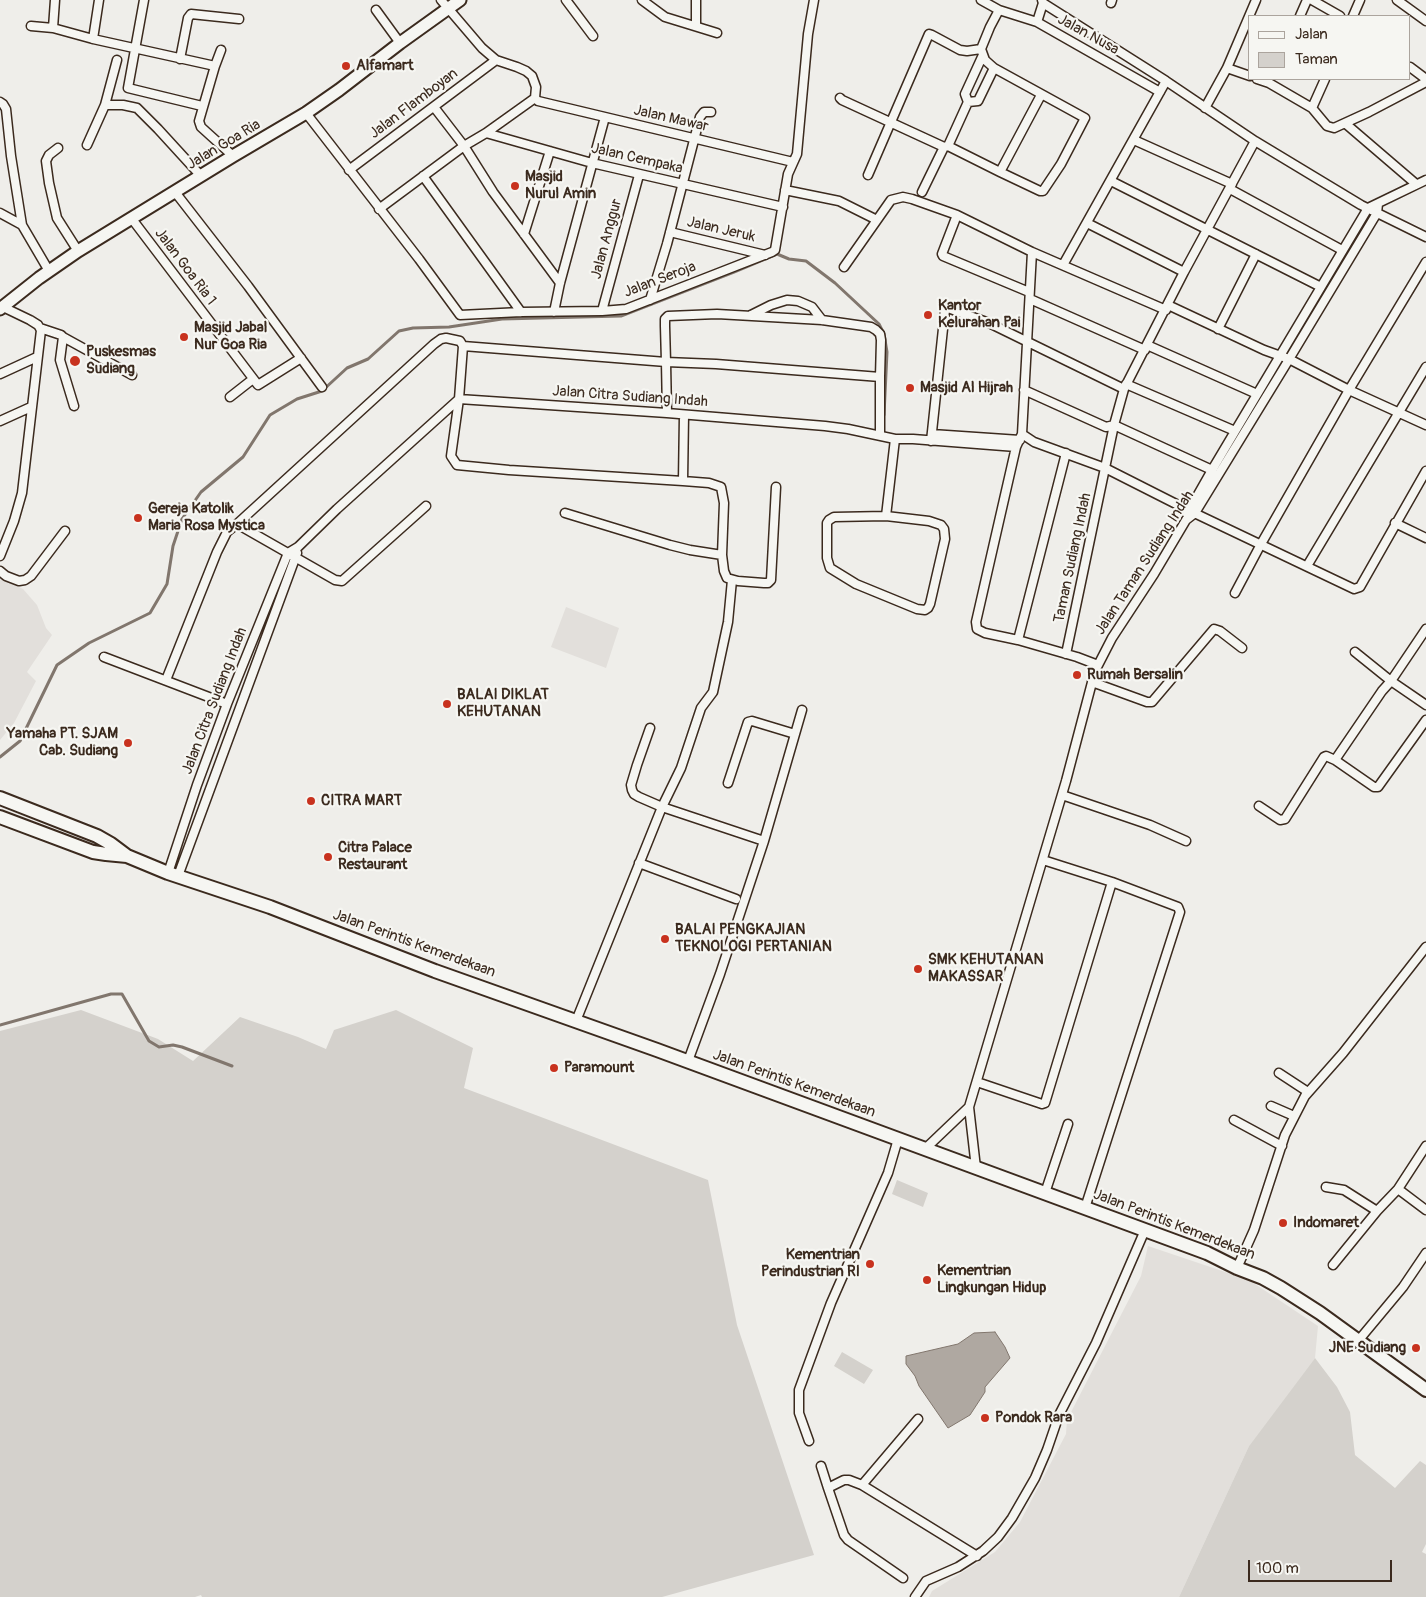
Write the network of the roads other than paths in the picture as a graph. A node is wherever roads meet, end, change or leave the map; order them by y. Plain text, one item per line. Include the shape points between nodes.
1 (54, 0) edge
2 (99, 0) edge
3 (144, 0) edge
4 (460, 0) edge
5 (566, 0) edge
6 (642, 0) edge
7 (696, 0) edge
8 (814, 0) edge
9 (981, 0) edge
10 (1256, 0) edge
11 (1307, 0) edge
12 (1312, 0) edge
13 (1360, 0) edge
14 (1397, 0) edge
15 (1042, 1) edge
16 (1407, 3) edge
17 (445, 4) edge
18 (376, 10) dead end
19 (999, 10) junction
20 (1249, 15) edge
21 (1300, 15) edge
22 (1338, 15) edge
23 (1353, 15) edge
24 (1248, 18) edge
25 (239, 19) dead end
26 (1036, 22) junction
27 (1426, 22) edge
28 (696, 25) junction
29 (31, 26) dead end
30 (53, 28) junction
31 (717, 33) dead end
32 (593, 36) dead end
33 (92, 39) junction
34 (400, 43) junction
35 (135, 49) junction
36 (221, 50) dead end
37 (982, 53) junction
38 (180, 59) junction
39 (117, 60) dead end
40 (496, 60) junction
41 (215, 66) junction
42 (994, 68) junction
43 (1226, 68) junction
44 (1411, 68) edge
45 (1248, 75) edge
46 (1325, 80) edge
47 (1426, 80) edge
48 (1166, 81) junction
49 (1270, 81) edge
50 (1160, 92) junction
51 (1042, 95) junction
52 (535, 98) junction
53 (840, 98) dead end
54 (0, 102) edge
55 (968, 102) junction
56 (105, 105) junction
57 (202, 106) junction
58 (434, 107) junction
59 (1205, 108) junction
60 (1312, 108) junction
61 (711, 112) dead end
62 (306, 113) junction
63 (605, 117) junction
64 (891, 121) junction
65 (1346, 124) junction
66 (486, 133) junction
67 (695, 139) junction
68 (1134, 140) junction
69 (1255, 141) junction
70 (87, 145) dead end
71 (464, 146) junction
72 (946, 146) junction
73 (58, 148) dead end
74 (550, 151) junction
75 (233, 156) junction
76 (793, 162) junction
77 (592, 163) junction
78 (349, 170) junction
79 (1000, 172) junction
80 (639, 175) junction
81 (868, 175) dead end
82 (200, 176) junction
83 (424, 176) junction
84 (1426, 180) edge
85 (1111, 181) junction
86 (682, 184) junction
87 (1416, 184) junction
88 (1231, 186) junction
89 (785, 190) junction
90 (175, 192) junction
91 (922, 192) dead end
92 (783, 207) junction
93 (1368, 208) junction
94 (1377, 208) junction
95 (379, 209) junction
96 (0, 213) edge
97 (957, 215) junction
98 (132, 219) junction
99 (877, 220) junction
100 (1087, 223) junction
101 (22, 225) junction
102 (1208, 230) junction
103 (670, 232) junction
104 (524, 234) junction
105 (1426, 237) edge
106 (1342, 250) junction
107 (78, 251) junction
108 (1032, 252) junction
109 (1256, 254) junction
110 (765, 255) junction
111 (1426, 262) edge
112 (1063, 265) junction
113 (844, 267) dead end
114 (49, 271) junction
115 (1184, 272) junction
116 (560, 284) junction
117 (1321, 286) junction
118 (1030, 296) junction
119 (650, 300) junction
120 (1167, 307) junction
121 (2, 308) edge
122 (602, 311) junction
123 (521, 312) junction
124 (554, 312) junction
125 (750, 316) junction
126 (822, 320) junction
127 (40, 328) junction
128 (1218, 329) junction
129 (63, 337) junction
130 (1027, 342) junction
131 (463, 346) junction
132 (1146, 347) junction
133 (1279, 356) junction
134 (37, 357) junction
135 (301, 358) junction
136 (1289, 359) junction
137 (666, 362) junction
138 (1426, 367) edge
139 (0, 374) edge
140 (132, 375) dead end
141 (880, 377) junction
142 (253, 379) junction
143 (322, 387) dead end
144 (1125, 387) junction
145 (1024, 390) junction
146 (1349, 390) junction
147 (1257, 394) junction
148 (230, 397) dead end
149 (459, 399) junction
150 (74, 406) dead end
151 (31, 407) junction
152 (1398, 411) junction
153 (667, 413) junction
154 (684, 415) junction
155 (0, 421) edge
156 (1114, 425) junction
157 (1426, 425) edge
158 (1235, 431) junction
159 (880, 435) junction
160 (1021, 437) junction
161 (932, 438) junction
162 (895, 439) junction
163 (1016, 447) junction
164 (1066, 453) junction
165 (1105, 468) junction
166 (1212, 470) junction
167 (1425, 475) edge
168 (683, 480) junction
169 (776, 487) dead end
170 (426, 506) dead end
171 (1192, 512) junction
172 (565, 513) dead end
173 (886, 516) junction
174 (237, 524) junction
175 (1395, 524) junction
176 (65, 531) dead end
177 (1426, 538) edge
178 (1261, 544) junction
179 (298, 547) junction
180 (288, 553) junction
181 (722, 554) junction
182 (0, 556) edge
183 (296, 557) junction
184 (1307, 566) junction
185 (0, 571) edge
186 (732, 580) junction
187 (1235, 593) dead end
188 (1426, 629) edge
189 (1018, 640) junction
190 (250, 648) junction
191 (1242, 648) dead end
192 (260, 652) junction
193 (1355, 652) dead end
194 (1066, 654) junction
195 (104, 657) dead end
196 (1098, 665) junction
197 (166, 680) junction
198 (1391, 681) junction
199 (1092, 682) junction
200 (227, 704) junction
201 (1426, 705) edge
202 (802, 710) dead end
203 (1426, 720) edge
204 (650, 728) dead end
205 (795, 734) junction
206 (1335, 760) junction
207 (728, 783) dead end
208 (1062, 795) junction
209 (0, 798) edge
210 (1259, 806) dead end
211 (662, 808) junction
212 (0, 817) edge
213 (764, 840) junction
214 (1186, 841) dead end
215 (127, 856) junction
216 (1043, 860) junction
217 (639, 863) junction
218 (173, 874) junction
219 (1112, 882) junction
220 (736, 899) dead end
221 (1426, 947) edge
222 (576, 1021) junction
223 (688, 1061) junction
224 (1279, 1073) dead end
225 (977, 1082) junction
226 (1308, 1092) junction
227 (1270, 1106) dead end
228 (969, 1107) junction
229 (1294, 1116) junction
230 (1234, 1120) dead end
231 (1068, 1124) dead end
232 (898, 1139) junction
233 (1282, 1146) junction
234 (1426, 1146) edge
235 (925, 1149) junction
236 (976, 1168) junction
237 (1326, 1186) dead end
238 (1398, 1189) junction
239 (1045, 1193) junction
240 (1085, 1208) junction
241 (1426, 1210) edge
242 (1377, 1211) junction
243 (1145, 1230) junction
244 (1426, 1253) edge
245 (1333, 1265) dead end
246 (1237, 1268) junction
247 (1358, 1341) junction
248 (1426, 1390) edge
249 (918, 1419) dead end
250 (810, 1440) dead end
251 (821, 1466) dead end
252 (862, 1485) junction
253 (828, 1488) junction
254 (977, 1556) junction
255 (903, 1578) dead end
256 (915, 1597) edge

1 - 30 street
2 - 33 street
3 - 35 street
4 - 17 main road, Jalan Goa Ria
5 - 32 street
6 - 28 street via 665,16
7 - 28 street
8 - 76 street via 797,154
9 - 19 street, Jalan Nusa
10 - 20 street
11 - 21 street
12 - 22 street
13 - 23 street
14 - 16 street
15 - 26 street
15 - 48 street
16 - 27 street
17 - 34 main road, Jalan Goa Ria
17 - 40 street
18 - 34 street
19 - 26 street, Jalan Nusa
19 - 37 street
24 - 43 street
25 - 38 street via 191,14
26 - 50 street, Jalan Nusa
28 - 31 street
29 - 30 street
30 - 33 street
33 - 35 street
34 - 62 main road, Jalan Goa Ria
35 - 38 street
35 - 57 street via 128,88
36 - 41 street
37 - 42 street via 984,60
37 - 55 street via 965,94
37 - 64 street via 960,50 930,34
38 - 41 street
39 - 56 street
40 - 52 street via 532,76
40 - 58 street, Jalan Flamboyan
41 - 57 street
42 - 51 street
42 - 55 street via 978,100
43 - 45 street
43 - 59 street
44 - 47 street
46 - 60 street
47 - 65 street
48 - 50 street
48 - 59 street
49 - 60 street
50 - 68 street
51 - 79 street
51 - 79 street via 1085,118 1072,144 1043,191
52 - 63 street, Jalan Mawar via 542,103
52 - 66 street
53 - 64 street
54 - 101 street via 6,109
55 - 72 street
56 - 70 street
56 - 82 street via 137,108
57 - 75 street via 201,127
58 - 71 street
58 - 78 street, Jalan Flamboyan
59 - 69 street
60 - 65 street via 1329,127
61 - 67 street via 704,112 700,117
62 - 75 main road, Jalan Goa Ria
62 - 78 street, Jalan Seroja
63 - 67 street, Jalan Mawar
63 - 77 street
64 - 72 street
64 - 81 street
65 - 87 street
66 - 71 street
66 - 74 street, Jalan Cempaka
67 - 76 street, Jalan Mawar
67 - 86 street
68 - 85 street
68 - 88 street
69 - 88 street, Taman Sudiang Indah
69 - 93 street
71 - 83 street
71 - 104 street
72 - 79 street
72 - 91 street
73 - 107 street via 46,161 49,184 57,218
74 - 77 street, Jalan Cempaka
74 - 104 street
75 - 82 main road, Jalan Goa Ria
76 - 89 street
77 - 80 street, Jalan Cempaka
77 - 116 street
78 - 95 street, Jalan Seroja
80 - 86 street, Jalan Cempaka
80 - 122 street, Jalan Anggur
82 - 90 main road, Jalan Goa Ria
83 - 95 street
83 - 123 street
84 - 87 street
85 - 100 street
85 - 102 street
86 - 92 street, Jalan Cempaka
86 - 103 street
87 - 94 street
88 - 102 street, Taman Sudiang Indah
88 - 106 street
89 - 92 street
89 - 99 street via 839,201
90 - 98 main road, Jalan Goa Ria
90 - 135 street
92 - 110 street via 776,246
93 - 94 street
93 - 106 street
94 - 105 street
94 - 136 street, Jalan Taman Sudiang Indah
95 - 123 street, Jalan Seroja via 460,316
96 - 101 street
97 - 99 street via 912,199 897,198 891,200
97 - 108 street
97 - 118 street via 943,256
98 - 107 main road, Jalan Goa Ria
98 - 142 street, Jalan Goa Ria 1
99 - 113 street
100 - 112 street
100 - 115 street
101 - 114 street
102 - 109 street
102 - 115 street, Taman Sudiang Indah
103 - 110 street, Jalan Jeruk
103 - 119 street
104 - 116 street
106 - 117 street
107 - 114 main road, Jalan Goa Ria
108 - 112 street
108 - 118 street
109 - 117 street
109 - 128 street
110 - 119 street, Jalan Seroja
111 - 146 street
112 - 120 street
114 - 121 main road, Jalan Goa Ria
115 - 120 street, Taman Sudiang Indah
116 - 124 street
117 - 133 street
118 - 130 street
118 - 132 street
119 - 122 street, Jalan Seroja via 626,309
120 - 128 street
120 - 132 street, Taman Sudiang Indah
121 - 127 street
122 - 124 street, Jalan Seroja
123 - 124 street, Jalan Seroja
125 - 126 street
125 - 126 street via 787,300 812,307
125 - 137 street via 697,314 666,317
126 - 141 street via 876,330 881,340
127 - 129 street
127 - 134 street
128 - 133 street
129 - 140 street
129 - 150 street via 60,360
130 - 144 street
130 - 145 street
130 - 161 street via 989,323 946,309
131 - 137 street
131 - 149 street
131 - 174 street via 460,341 446,338 434,344
132 - 144 street, Taman Sudiang Indah
132 - 147 street
133 - 136 street
133 - 147 street
134 - 139 street
134 - 151 street
135 - 142 street via 260,385
135 - 143 street
136 - 146 street
136 - 171 street, Jalan Taman Sudiang Indah
137 - 141 street
137 - 153 street
138 - 152 street
141 - 159 street
142 - 148 street
144 - 156 street, Taman Sudiang Indah
144 - 158 street
145 - 156 street via 1106,427
145 - 160 street
146 - 152 street
146 - 178 street
147 - 158 street
149 - 153 street, Jalan Citra Sudiang Indah
149 - 168 street via 451,456 457,465
149 - 179 street
151 - 155 street
151 - 182 street via 22,493
152 - 157 street
152 - 184 street
153 - 154 street, Jalan Citra Sudiang Indah
154 - 159 street, Jalan Citra Sudiang Indah via 825,426
154 - 168 street
156 - 165 street, Taman Sudiang Indah
156 - 166 street
158 - 166 street
159 - 162 street, Jalan Citra Sudiang Indah
160 - 161 street
160 - 163 street
160 - 164 street
161 - 162 street, Jalan Citra Sudiang Indah
161 - 163 street, Jalan Citra Sudiang Indah
162 - 173 street
163 - 189 street via 976,622 980,632
164 - 165 street
164 - 189 street
165 - 171 street
165 - 194 street, Taman Sudiang Indah
166 - 171 street
167 - 175 street
168 - 181 street via 720,487 724,502
169 - 186 street via 771,580 764,583
170 - 183 street via 342,581
171 - 178 street
171 - 196 street, Jalan Taman Sudiang Indah
172 - 181 street via 670,545
173 - 173 street via 831,517 827,523 830,568 856,584 925,610 930,604 941,558 946,535 944,529 929,521
174 - 180 street
174 - 197 street via 226,532
175 - 177 street
175 - 184 street via 1358,588
176 - 185 street via 25,580 19,581
178 - 184 street
178 - 187 street
179 - 180 street
179 - 183 street, Jalan Citra Sudiang Indah
180 - 183 street
180 - 190 street, Jalan Citra Sudiang Indah
181 - 186 street via 725,576
183 - 192 street, Jalan Citra Sudiang Indah
186 - 211 street via 728,622 713,692 701,708 681,768
188 - 198 street
189 - 194 street
190 - 192 street
190 - 200 street, Jalan Citra Sudiang Indah
191 - 199 street via 1220,630 1214,629 1152,702
192 - 218 street, Jalan Citra Sudiang Indah
193 - 198 street
194 - 196 street
195 - 197 street
196 - 199 street, Jalan Taman Sudiang Indah
197 - 200 street
198 - 201 street
198 - 206 street
199 - 208 street, Jalan Taman Sudiang Indah
200 - 218 street, Jalan Citra Sudiang Indah via 197,785
202 - 205 street
203 - 206 street via 1378,787 1374,788
204 - 211 street via 631,785 639,798
205 - 207 street via 748,722
205 - 213 street
206 - 210 street via 1324,757 1285,820
208 - 214 street
208 - 216 street, Jalan Taman Sudiang Indah
209 - 215 highway, Jalan Perintis Kemerdekaan via 97,836
211 - 213 street
211 - 217 street
212 - 215 highway, Jalan Perintis Kemerdekaan via 93,852
213 - 223 street
215 - 218 highway, Jalan Perintis Kemerdekaan
216 - 219 street
216 - 225 street, Jalan Taman Sudiang Indah
217 - 220 street
217 - 222 street
218 - 222 highway, Jalan Perintis Kemerdekaan
219 - 225 street via 1044,1103
219 - 240 street via 1178,907 1180,912
221 - 226 street
222 - 223 highway, Jalan Perintis Kemerdekaan
223 - 232 highway, Jalan Perintis Kemerdekaan
224 - 226 street
225 - 228 street, Jalan Taman Sudiang Indah
226 - 229 street
227 - 229 street
228 - 235 street
228 - 236 street, Jalan Taman Sudiang Indah
229 - 233 street
230 - 233 street
231 - 239 street
232 - 235 highway, Jalan Perintis Kemerdekaan
232 - 250 street via 888,1173 798,1390 799,1413
233 - 246 street via 1254,1230
234 - 238 street
235 - 236 highway, Jalan Perintis Kemerdekaan
236 - 239 highway, Jalan Perintis Kemerdekaan
237 - 242 street via 1344,1190
238 - 241 street
238 - 242 street
239 - 240 highway, Jalan Perintis Kemerdekaan
240 - 243 highway, Jalan Perintis Kemerdekaan
242 - 245 street
243 - 246 highway, Jalan Perintis Kemerdekaan
243 - 254 street via 1096,1343 1059,1415 1035,1478 998,1537
244 - 247 street via 1403,1287
246 - 247 highway, Jalan Perintis Kemerdekaan via 1281,1288
247 - 248 highway, Jalan Perintis Kemerdekaan
249 - 252 street
251 - 253 street
252 - 253 street via 844,1480
252 - 254 street
253 - 255 street via 848,1540
254 - 256 street via 926,1581

